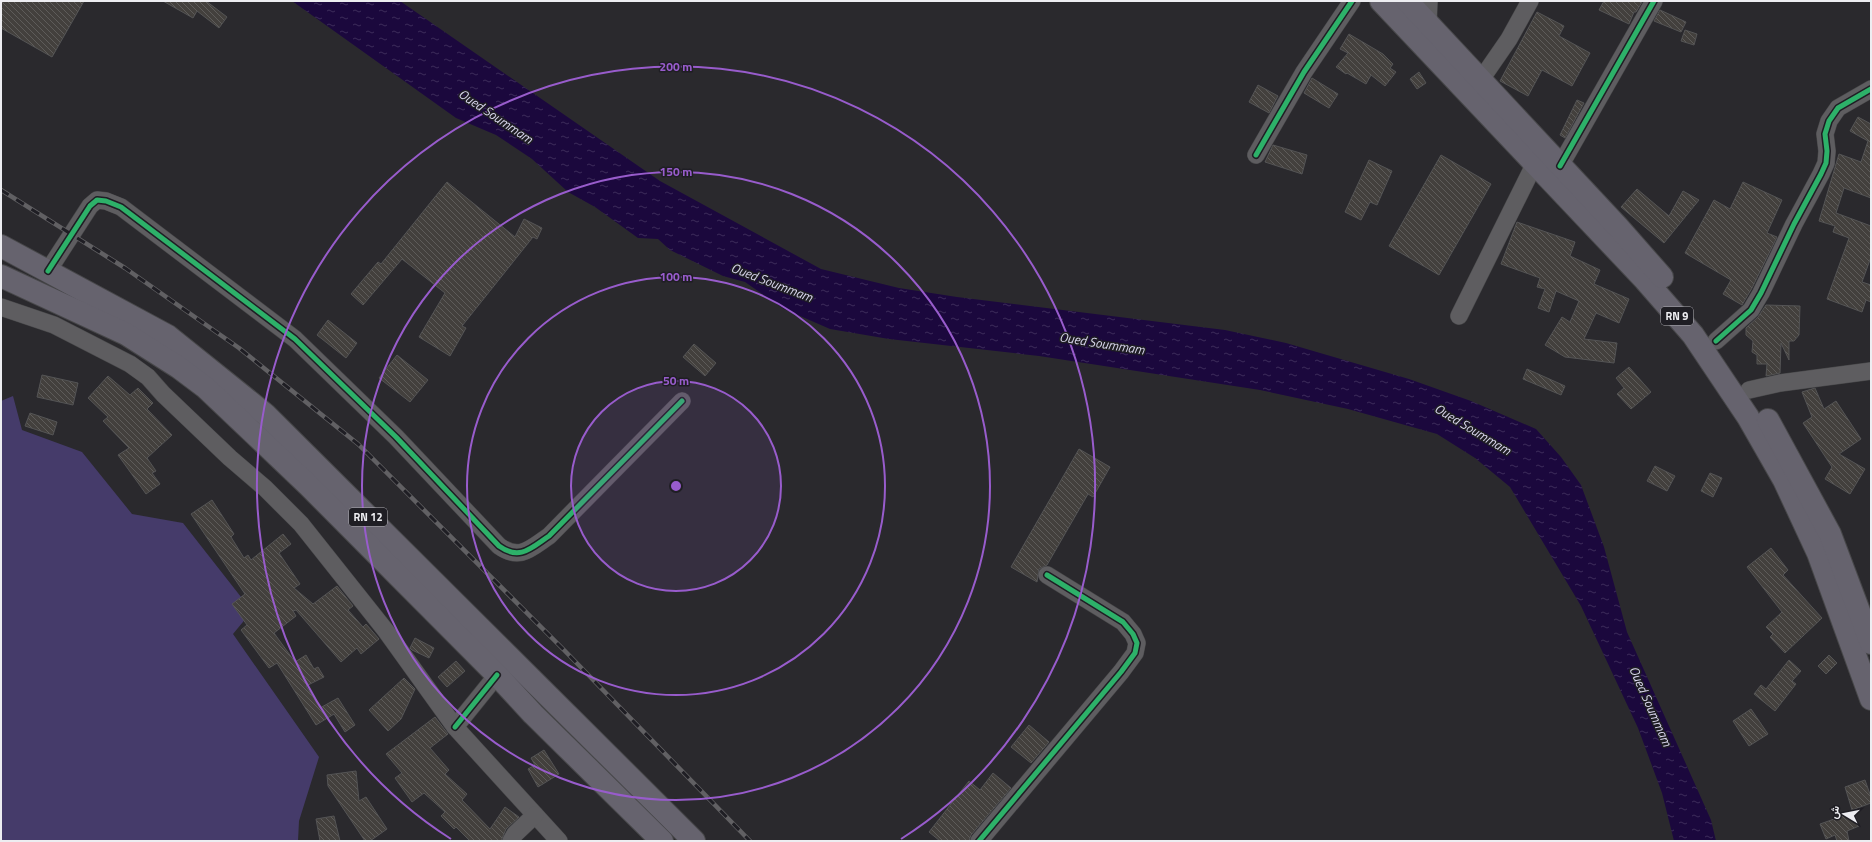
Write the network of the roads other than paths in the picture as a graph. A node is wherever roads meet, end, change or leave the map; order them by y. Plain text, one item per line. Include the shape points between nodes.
1 (1352, 1) edge
2 (1381, 1) edge
3 (1406, 1) edge
4 (1429, 1) edge
5 (1530, 1) edge
6 (1654, 1) edge
7 (1428, 24) junction
8 (1480, 81) junction
9 (1871, 89) edge
10 (1256, 155) dead end
11 (1535, 163) junction
12 (1560, 166) junction
13 (1, 246) edge
14 (48, 270) junction
15 (1, 276) edge
16 (1, 307) edge
17 (1459, 316) dead end
18 (1716, 341) junction
19 (1871, 371) edge
20 (1749, 390) junction
21 (682, 401) dead end
22 (1047, 575) dead end
23 (1871, 644) edge
24 (497, 675) junction
25 (1871, 700) edge
26 (455, 727) junction
27 (535, 815) junction
28 (511, 841) edge
29 (559, 841) edge
30 (662, 841) edge
31 (694, 841) edge
32 (979, 841) edge

1 - 10 street via 1304,72
2 - 11 highway, RN 9
3 - 7 highway, RN 9
4 - 7 street
5 - 8 street via 1509,39
6 - 12 street
7 - 8 highway, RN 9
8 - 12 highway, RN 9
9 - 18 street via 1838,108 1829,121 1825,134 1826,163 1761,293 1751,310
11 - 17 street
11 - 25 highway, RN 9 via 1694,335 1748,417 1784,480 1818,553
12 - 18 highway, RN 9 via 1623,233
13 - 14 highway, RN 12
14 - 21 street via 90,206 97,200 121,207 295,339 396,437 499,546 512,553 526,551 549,536
14 - 31 highway, RN 12 via 168,336 265,414
15 - 24 highway, RN 12 via 126,334 194,378 308,485
16 - 26 street via 54,325 148,377 301,524 386,631
18 - 20 highway, RN 9
19 - 20 street via 1780,383
20 - 23 highway, RN 9 via 1830,534
22 - 32 street via 1124,622 1133,634 1136,643 1135,653
24 - 26 street
24 - 30 highway, RN 12
26 - 27 street
27 - 28 street
27 - 29 street

